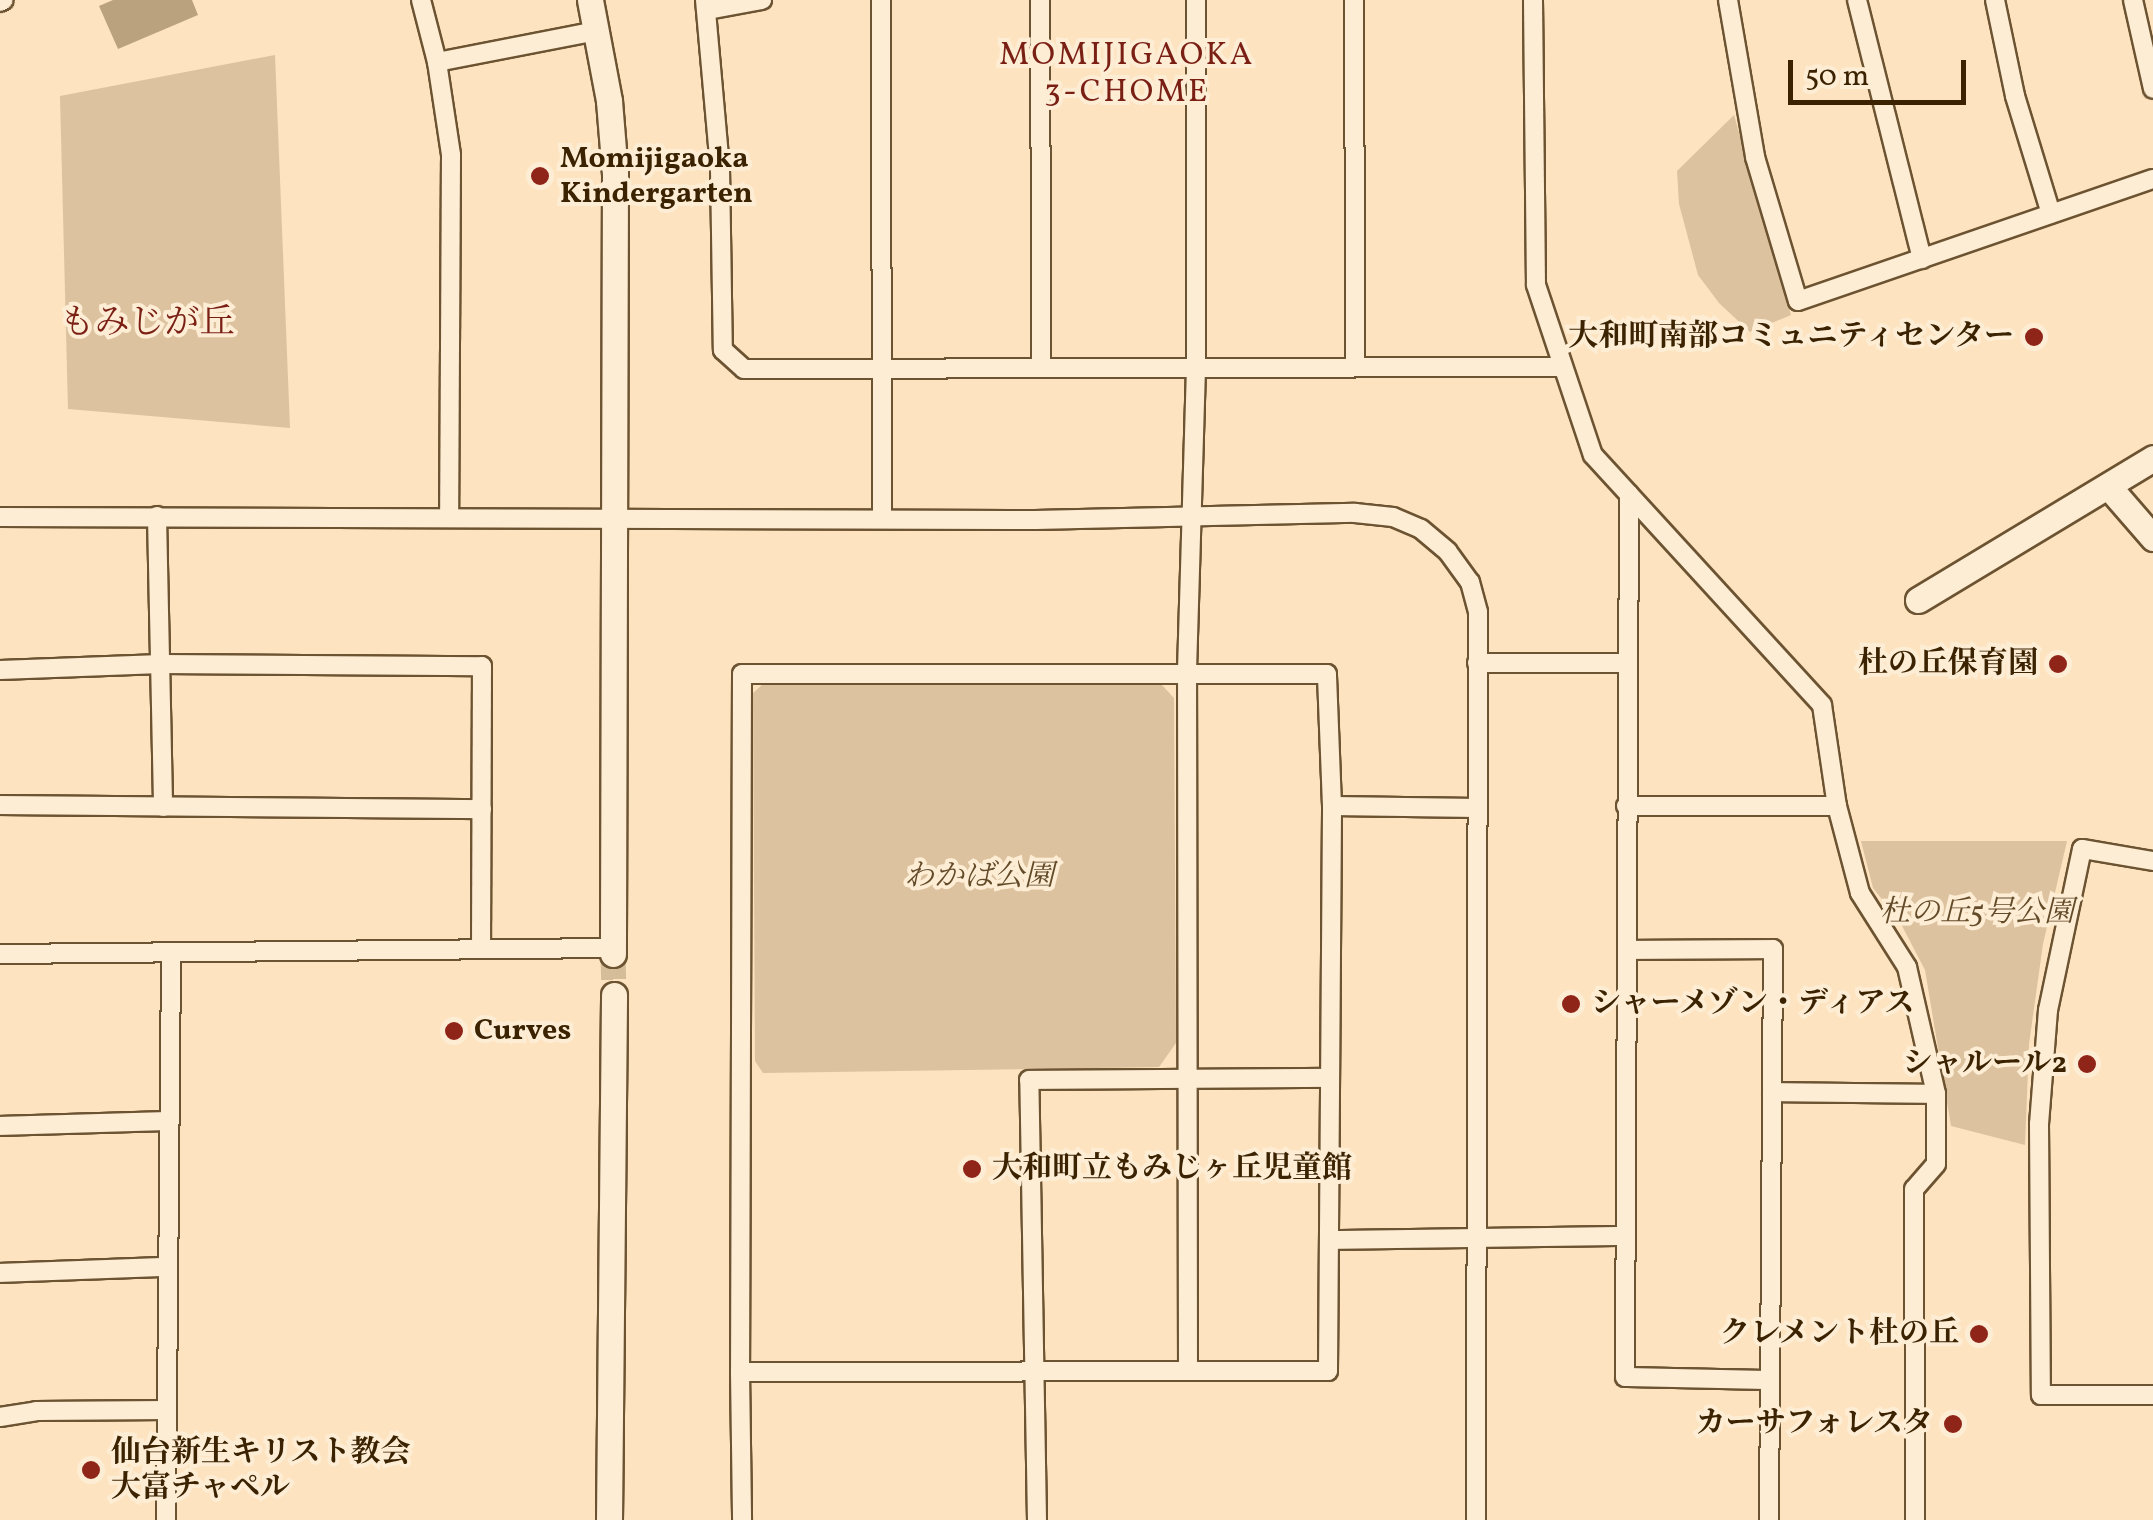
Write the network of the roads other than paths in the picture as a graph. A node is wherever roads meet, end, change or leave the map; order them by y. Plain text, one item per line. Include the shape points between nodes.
1 (420, 0) edge
2 (590, 0) edge
3 (762, 0) edge
4 (881, 0) edge
5 (1040, 0) edge
6 (1196, 0) edge
7 (1354, 0) edge
8 (1533, 0) edge
9 (1728, 0) edge
10 (1857, 0) edge
11 (1995, 0) edge
12 (2133, 0) edge
13 (706, 5) edge
14 (596, 31) junction
15 (437, 62) junction
16 (2153, 89) edge
17 (2153, 179) edge
18 (2051, 214) junction
19 (1922, 259) junction
20 (1041, 366) junction
21 (1355, 366) junction
22 (1560, 366) junction
23 (882, 367) junction
24 (1196, 368) junction
25 (2153, 458) edge
26 (2108, 486) junction
27 (1629, 494) junction
28 (158, 516) junction
29 (449, 516) junction
30 (612, 516) junction
31 (0, 517) edge
32 (882, 518) junction
33 (1190, 518) junction
34 (2153, 538) edge
35 (1918, 600) dead end
36 (1477, 662) junction
37 (161, 664) junction
38 (1625, 664) junction
39 (0, 670) edge
40 (1187, 672) junction
41 (0, 805) edge
42 (1332, 806) junction
43 (1626, 806) junction
44 (1837, 806) junction
45 (163, 807) junction
46 (1478, 808) junction
47 (482, 810) junction
48 (2153, 861) edge
49 (481, 948) junction
50 (1628, 950) junction
51 (612, 951) joint
52 (0, 954) edge
53 (170, 954) junction
54 (614, 996) tunnel mouth
55 (1188, 1078) junction
56 (1330, 1078) junction
57 (1772, 1092) junction
58 (1936, 1094) junction
59 (167, 1121) junction
60 (0, 1126) edge
61 (1626, 1236) junction
62 (1476, 1237) junction
63 (1332, 1240) junction
64 (166, 1267) junction
65 (0, 1273) edge
66 (1188, 1368) junction
67 (1033, 1370) junction
68 (740, 1372) junction
69 (1769, 1380) junction
70 (2153, 1395) edge
71 (166, 1410) junction
72 (0, 1417) edge
73 (166, 1520) edge
74 (609, 1520) edge
75 (742, 1520) edge
76 (1038, 1520) edge
77 (1476, 1520) edge
78 (1770, 1520) edge
79 (1915, 1520) edge

1 - 15 street
2 - 14 street
3 - 13 street
4 - 23 street
5 - 20 street
6 - 24 street
7 - 21 street
8 - 22 street via 1536,285
9 - 19 street via 1755,157 1798,301
10 - 19 street
11 - 18 street
12 - 16 street
13 - 23 street via 720,169 723,350 744,369
14 - 15 street
14 - 30 street via 616,174
15 - 29 street via 450,156
17 - 18 street
18 - 19 street
20 - 23 street
20 - 24 street
21 - 22 street
21 - 24 street
22 - 27 street via 1592,455
23 - 32 street
24 - 33 street
25 - 26 street
26 - 34 street
26 - 35 street
27 - 38 street
27 - 44 street via 1822,705
28 - 29 street
28 - 31 street
28 - 37 street
29 - 30 street
30 - 32 street
30 - 51 street
32 - 33 street
33 - 36 street via 1356,513 1394,517 1421,529 1470,582 1478,612
33 - 40 street
36 - 38 street
36 - 46 street
37 - 39 street
37 - 45 street
37 - 47 street via 482,666
38 - 43 street
40 - 42 street via 1327,674
40 - 55 street
40 - 68 street via 742,674
41 - 45 street
42 - 46 street
42 - 56 street
43 - 44 street
43 - 50 street
44 - 58 street via 1860,893 1907,967
45 - 47 street
46 - 62 street
47 - 49 street
48 - 70 street via 2082,849 2048,1010 2039,1124 2042,1395
49 - 51 street
49 - 53 street
50 - 57 street via 1774,949
50 - 61 street
52 - 53 street
53 - 59 street
54 - 74 street
55 - 56 street
55 - 66 street
55 - 67 street via 1028,1080
56 - 63 street
57 - 58 street
57 - 69 street
58 - 79 street via 1936,1164 1914,1188
59 - 60 street
59 - 64 street
61 - 62 street
61 - 69 street via 1626,1377
62 - 63 street
62 - 77 street
63 - 66 street via 1328,1370
64 - 65 street
64 - 71 street
66 - 67 street
67 - 68 street
67 - 76 street
68 - 75 street
69 - 78 street
71 - 72 street
71 - 73 street

